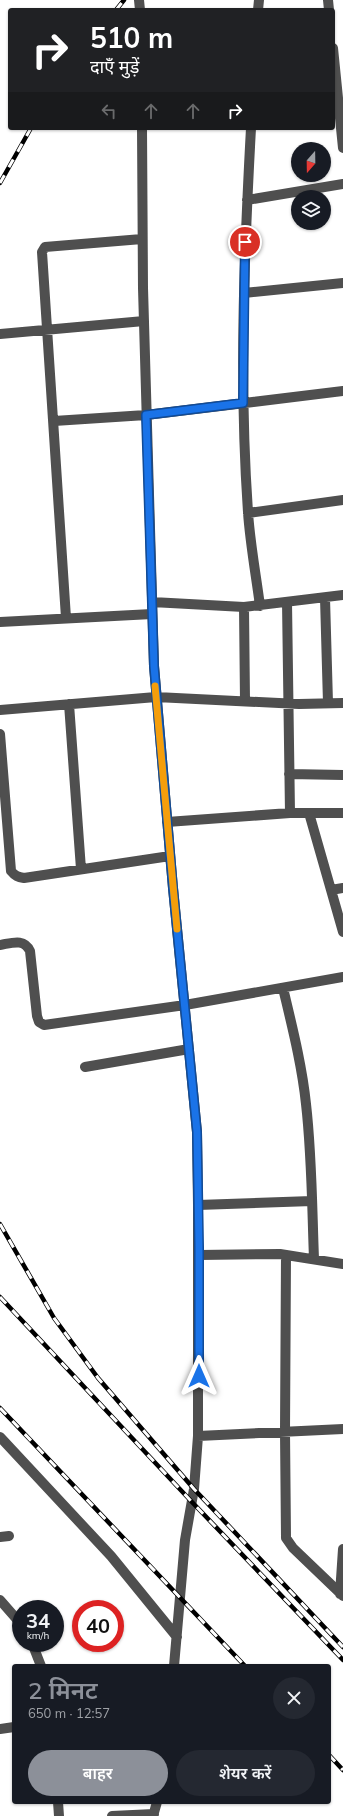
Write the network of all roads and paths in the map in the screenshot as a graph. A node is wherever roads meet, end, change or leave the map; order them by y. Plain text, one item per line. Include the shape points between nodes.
1 (335, 68) edge
2 (142, 130) edge
3 (252, 130) edge
4 (343, 148) edge
5 (343, 184) edge
6 (247, 200) junction
7 (142, 239) junction
8 (343, 283) edge
9 (244, 293) junction
10 (144, 321) junction
11 (47, 330) junction
12 (0, 334) edge
13 (343, 391) edge
14 (243, 403) junction
15 (146, 415) junction
16 (54, 421) junction
17 (343, 500) edge
18 (248, 514) junction
19 (343, 595) edge
20 (325, 598) junction
21 (152, 602) junction
22 (287, 602) junction
23 (260, 606) junction
24 (244, 608) junction
25 (152, 614) junction
26 (66, 618) junction
27 (0, 622) edge
28 (156, 697) junction
29 (245, 701) junction
30 (343, 703) edge
31 (70, 704) junction
32 (288, 704) junction
33 (328, 704) junction
34 (0, 710) edge
35 (0, 734) edge
36 (289, 774) junction
37 (343, 775) edge
38 (290, 813) junction
39 (309, 813) junction
40 (343, 813) edge
41 (167, 822) junction
42 (170, 856) junction
43 (81, 869) junction
44 (343, 888) edge
45 (331, 890) junction
46 (343, 932) edge
47 (0, 945) edge
48 (343, 977) edge
49 (284, 988) junction
50 (185, 1005) junction
51 (189, 1049) junction
52 (86, 1067) dead end
53 (312, 1202) junction
54 (198, 1204) junction
55 (199, 1255) junction
56 (286, 1255) junction
57 (314, 1259) junction
58 (343, 1264) edge
59 (343, 1429) edge
60 (284, 1432) junction
61 (198, 1436) junction
62 (0, 1437) edge
63 (343, 1549) edge
64 (342, 1595) edge
65 (0, 1600) edge
66 (12, 1614) edge
67 (177, 1637) junction
68 (36, 1652) edge
69 (40, 1664) edge
70 (174, 1664) edge
71 (12, 1727) edge
72 (0, 1729) edge
73 (58, 1804) edge
74 (156, 1804) edge
75 (153, 1815) edge
76 (59, 1816) edge
77 (112, 1816) edge

1 - 4 street
2 - 7 street
3 - 6 street
5 - 6 street
6 - 9 street
7 - 10 street
7 - 11 street via 43,249
8 - 9 street
9 - 14 street
10 - 11 street
10 - 15 street
11 - 12 street
11 - 16 street
13 - 14 street
14 - 15 street
14 - 18 street
15 - 16 street
15 - 21 street
16 - 26 street
17 - 18 street
18 - 23 street
19 - 20 street
20 - 22 street
20 - 33 street
21 - 24 street
21 - 25 street
22 - 23 street
22 - 32 street
23 - 24 street
24 - 29 street
25 - 26 street
25 - 28 street
26 - 27 street
28 - 29 street
28 - 31 street
28 - 41 street
29 - 32 street
30 - 33 street
31 - 34 street
31 - 43 street
32 - 33 street
32 - 36 street
35 - 43 street via 11,871 24,878
36 - 37 street
36 - 38 street
38 - 39 street
38 - 41 street
39 - 40 street
39 - 45 street
41 - 42 street
42 - 43 street
42 - 50 street
44 - 45 street
45 - 46 street
47 - 50 street via 19,942 28,946 37,1016 39,1022 44,1025
48 - 49 street
49 - 50 street
49 - 53 street via 306,1103
50 - 51 street
51 - 52 street
51 - 54 street via 197,1132
53 - 54 street
53 - 57 street
54 - 55 street
55 - 56 street
55 - 61 street
56 - 57 street
56 - 60 street
57 - 58 street
59 - 60 street
60 - 61 street
60 - 64 street via 286,1538 293,1548
61 - 67 street via 194,1488 185,1540
62 - 67 street via 111,1556
63 - 64 street
65 - 66 street
67 - 70 street
68 - 69 street
71 - 72 street
73 - 76 street
74 - 75 street
75 - 77 street

